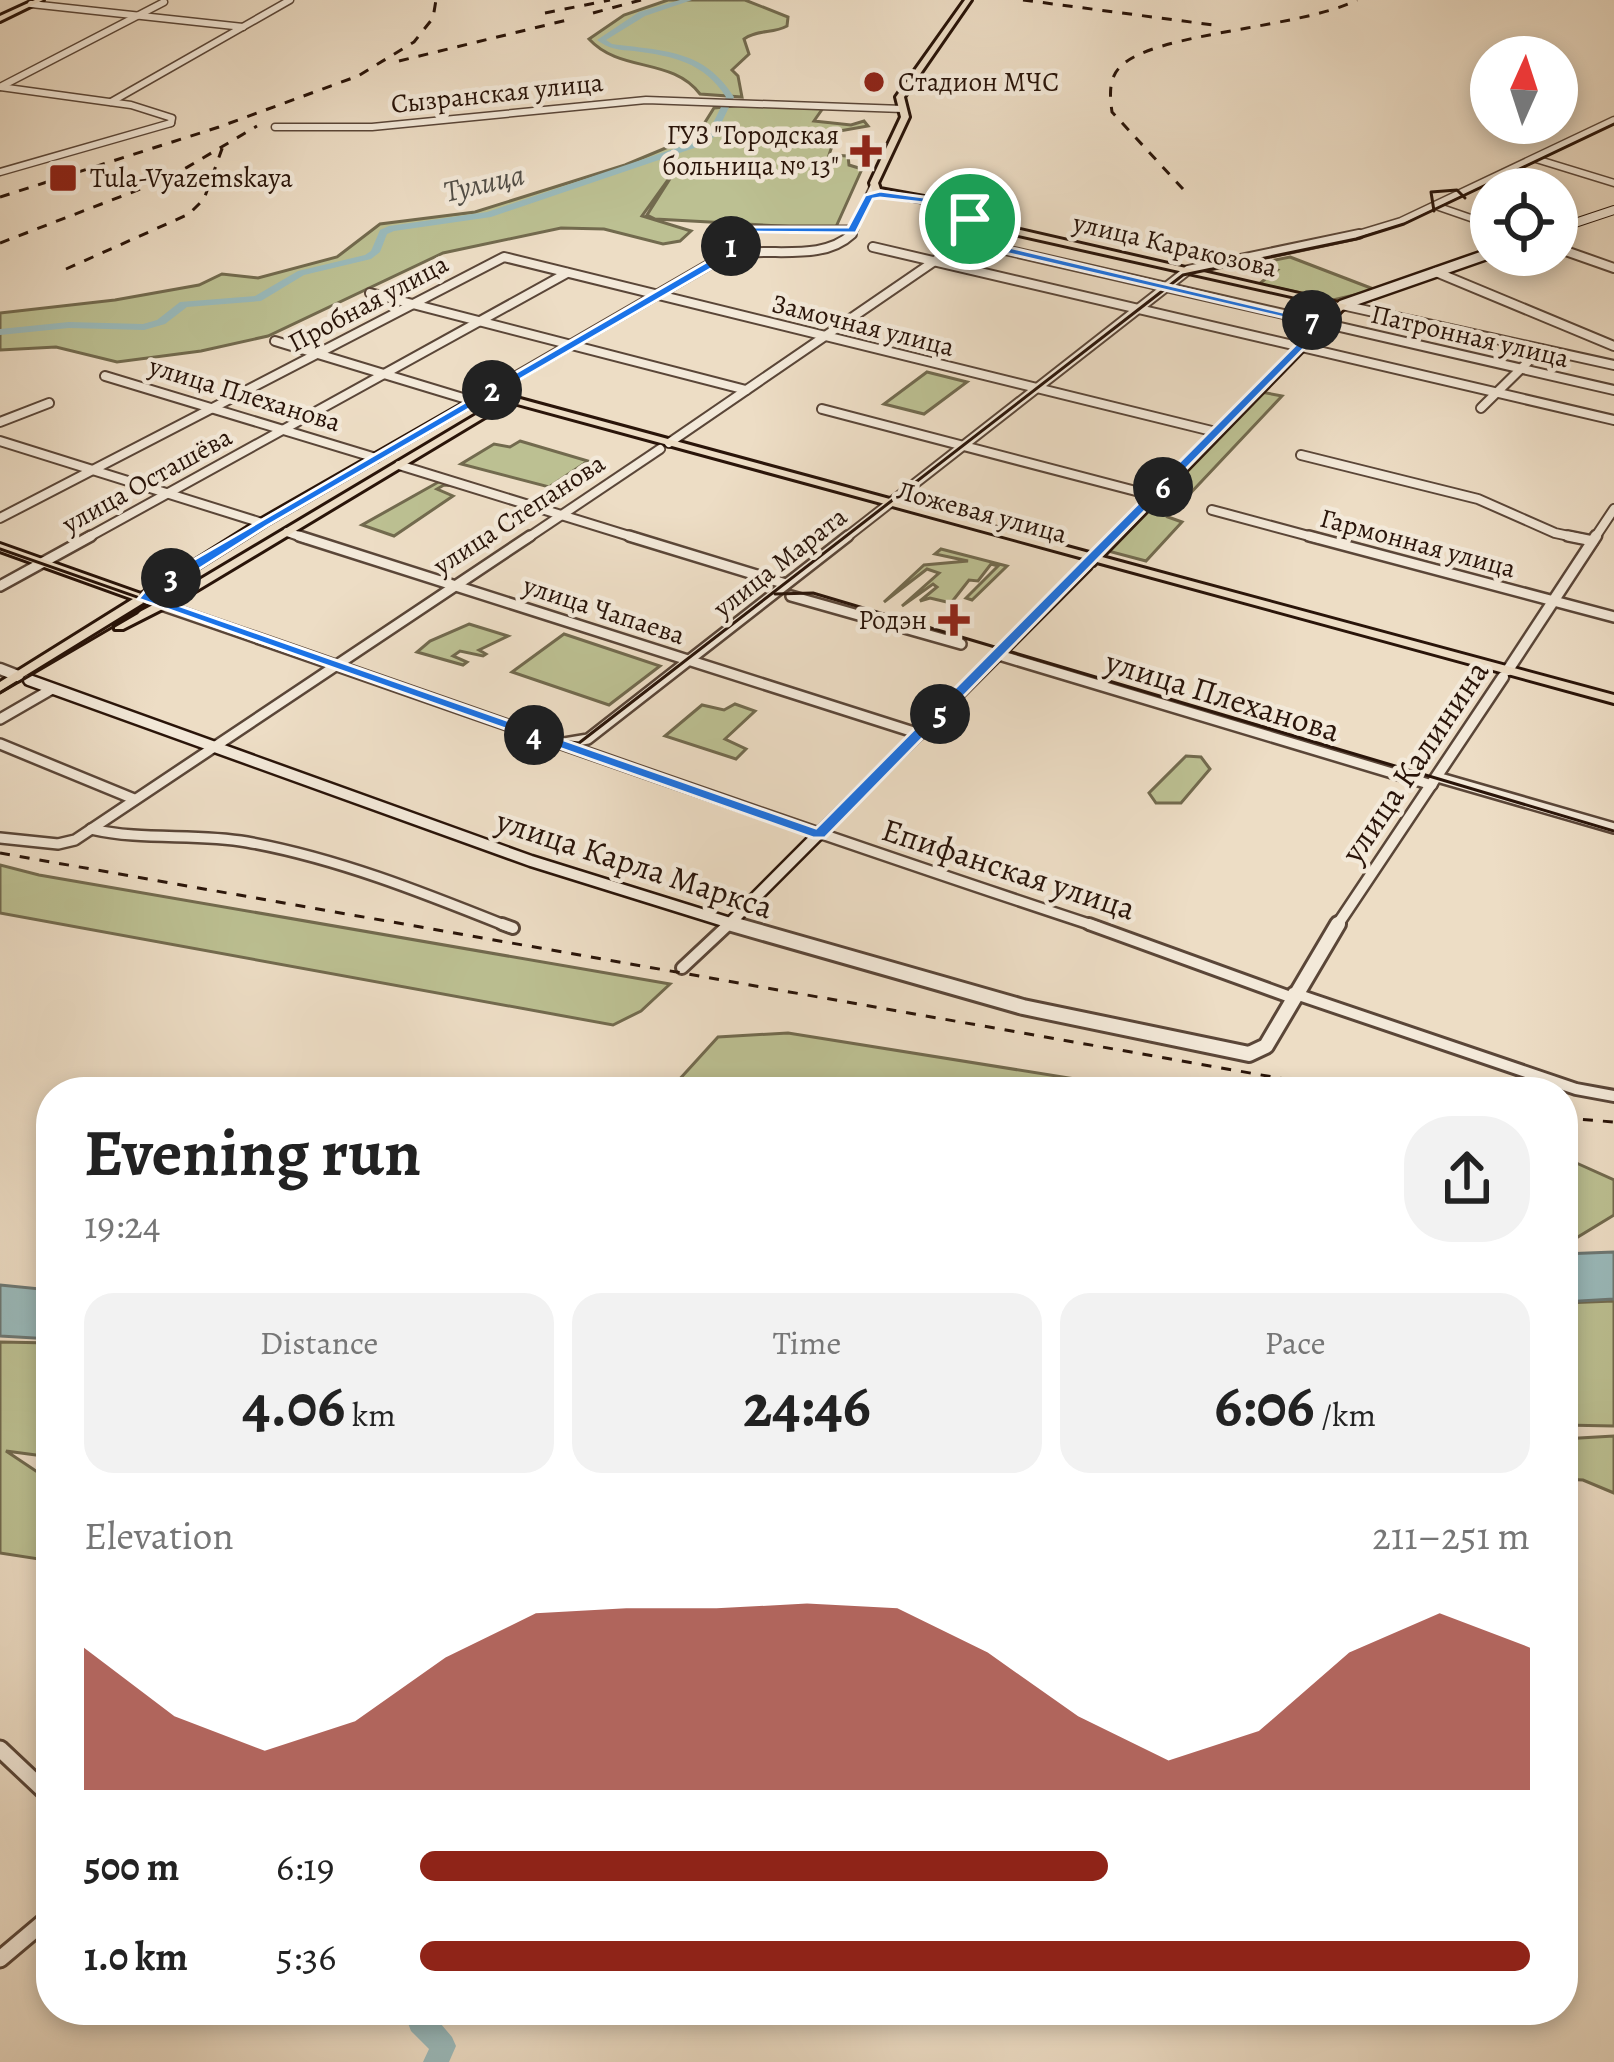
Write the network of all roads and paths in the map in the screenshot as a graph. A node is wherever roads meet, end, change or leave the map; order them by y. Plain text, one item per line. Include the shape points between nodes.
1 (290, 0) edge
2 (968, 0) edge
3 (35, 1) edge
4 (164, 2) edge
5 (139, 16) junction
6 (0, 17) edge
7 (243, 27) junction
8 (0, 87) edge
9 (111, 102) junction
10 (903, 109) junction
11 (1614, 120) edge
12 (275, 127) dead end
13 (1540, 160) junction
14 (0, 172) edge
15 (1614, 183) edge
16 (871, 192) junction
17 (1443, 208) junction
18 (1614, 210) edge
19 (1470, 218) edge
20 (1578, 223) edge
21 (987, 225) junction
22 (855, 229) junction
23 (735, 239) junction
24 (966, 241) junction
25 (755, 246) junction
26 (873, 247) dead end
27 (1578, 255) edge
28 (724, 256) junction
29 (500, 257) joint
30 (939, 259) junction
31 (1470, 260) edge
32 (1614, 268) edge
33 (1190, 271) junction
34 (1436, 272) junction
35 (567, 273) junction
36 (1166, 287) junction
37 (370, 293) dead end
38 (658, 296) junction
39 (411, 304) junction
40 (1342, 305) junction
41 (1140, 308) junction
42 (480, 322) junction
43 (1323, 323) junction
44 (827, 337) junction
45 (275, 341) dead end
46 (571, 346) junction
47 (1300, 346) junction
48 (1614, 346) edge
49 (1540, 349) junction
50 (316, 354) junction
51 (1614, 365) edge
52 (1519, 369) junction
53 (381, 375) junction
54 (105, 376) dead end
55 (1037, 389) junction
56 (746, 390) junction
57 (1496, 390) junction
58 (1614, 390) edge
59 (477, 400) junction
60 (49, 403) dead end
61 (495, 408) junction
62 (1481, 408) dead end
63 (210, 409) junction
64 (822, 409) dead end
65 (1614, 420) edge
66 (0, 422) edge
67 (280, 431) junction
68 (1216, 432) junction
69 (0, 441) edge
70 (664, 446) junction
71 (961, 447) junction
72 (1301, 454) dead end
73 (376, 458) junction
74 (399, 465) junction
75 (91, 470) junction
76 (165, 492) junction
77 (1154, 496) junction
78 (885, 506) junction
79 (1614, 509) edge
80 (1212, 510) dead end
81 (561, 514) junction
82 (3, 516) edge
83 (262, 523) junction
84 (287, 532) junction
85 (1593, 541) junction
86 (0, 547) edge
87 (44, 562) junction
88 (1091, 562) junction
89 (785, 584) junction
90 (0, 586) edge
91 (453, 586) junction
92 (791, 596) dead end
93 (146, 599) junction
94 (1551, 601) junction
95 (161, 605) junction
96 (1614, 617) edge
97 (961, 644) dead end
98 (999, 655) junction
99 (685, 662) junction
100 (333, 664) junction
101 (0, 669) edge
102 (1506, 674) junction
103 (24, 678) junction
104 (0, 687) edge
105 (52, 689) junction
106 (0, 697) edge
107 (1614, 703) edge
108 (0, 719) edge
109 (920, 734) junction
110 (564, 742) junction
111 (0, 744) edge
112 (212, 747) junction
113 (1434, 781) junction
114 (134, 799) junction
115 (1614, 828) edge
116 (91, 829) junction
117 (819, 835) junction
118 (0, 838) edge
119 (730, 923) junction
120 (513, 928) dead end
121 (682, 968) dead end
122 (1293, 996) junction
123 (1266, 1046) joint
124 (1539, 1077) edge
125 (1578, 1089) edge
126 (1614, 1096) edge
127 (0, 1749) edge
128 (36, 1783) edge
129 (36, 1929) edge
130 (0, 1959) edge

1 - 7 street
2 - 10 main road via 902,94
3 - 5 street
3 - 6 main road
4 - 5 street
5 - 7 street
5 - 8 street
7 - 9 street
8 - 9 street
9 - 14 street via 171,122
10 - 12 street, Сызранская улица via 646,100 372,127
10 - 16 main road
11 - 13 street, улица Марата
13 - 15 street
13 - 17 street, улица Марата
16 - 21 main road, улица Каракозова via 927,200
16 - 22 street
17 - 19 street
17 - 33 street, улица Марата via 1372,233
18 - 20 main road
21 - 24 street, улица Степанова
21 - 33 main road, улица Каракозова
22 - 23 street via 742,228
22 - 25 street via 821,252
23 - 25 street
23 - 28 street
24 - 30 street, улица Степанова
24 - 36 street, Патронная улица
25 - 28 street
26 - 30 street
27 - 32 street
28 - 38 street
29 - 35 street, Замочная улица
29 - 39 street, Пробная улица
30 - 41 street
30 - 44 street, улица Степанова
31 - 34 main road
33 - 36 street, улица Марата
33 - 40 main road, улица Каракозова
34 - 40 main road
34 - 48 street
35 - 38 street, Замочная улица
35 - 42 street, улица Осташёва
36 - 41 street, улица Марата
36 - 43 street, Патронная улица
37 - 39 street
38 - 44 street, Замочная улица
38 - 46 street
39 - 42 street
39 - 50 street, Пробная улица
40 - 43 main road
40 - 49 street, улица Каракозова
41 - 47 street
41 - 55 street, улица Марата
42 - 46 street
42 - 53 street, улица Осташёва
43 - 47 main road
43 - 52 street, Патронная улица
44 - 55 street, Замочная улица
44 - 56 street, улица Степанова
45 - 50 street, Ложевая улица
46 - 56 street
46 - 59 street
47 - 57 street
47 - 68 main road
49 - 51 street, улица Каракозова
49 - 52 street
50 - 53 street, Ложевая улица
50 - 63 street, Пробная улица
52 - 57 street
52 - 58 street, Патронная улица
53 - 59 street, Ложевая улица
53 - 67 street, улица Осташёва
54 - 63 street, улица Плеханова
55 - 68 street, Замочная улица
55 - 71 street, улица Марата
56 - 70 street, улица Степанова
57 - 62 street
57 - 65 street
59 - 61 main road, Ложевая улица
59 - 70 main road, Ложевая улица
59 - 73 main road
60 - 66 street
61 - 70 main road, Ложевая улица
61 - 74 main road
63 - 67 street, улица Плеханова
63 - 75 street, Пробная улица
64 - 71 street
67 - 73 street, улица Плеханова
67 - 76 street, улица Осташёва
68 - 77 main road
69 - 75 street, улица Чапаева
70 - 78 main road, Ложевая улица
70 - 81 street, улица Степанова
71 - 77 street
71 - 78 street, улица Марата
72 - 85 street via 1478,500
73 - 74 main road, улица Плеханова
73 - 83 main road
74 - 81 street, улица Плеханова
74 - 84 main road
75 - 76 street, улица Чапаева
75 - 82 street, Пробная улица
76 - 83 street, улица Чапаева
76 - 87 street, улица Осташёва
77 - 88 main road
78 - 88 main road, Ложевая улица
78 - 89 street, улица Марата
79 - 85 street, улица Калинина
80 - 94 street, Гармонная улица
81 - 89 street, улица Плеханова
81 - 91 street, улица Степанова
83 - 84 main road, улица Чапаева
83 - 93 main road
84 - 91 street, улица Чапаева
84 - 95 main road
85 - 94 street, улица Калинина
86 - 87 main road
87 - 90 street, улица Осташёва
87 - 93 main road
88 - 98 main road
88 - 102 main road, Ложевая улица
89 - 99 street, улица Марата
91 - 99 street, улица Чапаева
91 - 100 street, улица Степанова
92 - 97 street
93 - 95 main road
93 - 103 main road
94 - 96 street, Гармонная улица
94 - 102 street, улица Калинина
95 - 100 street, Епифанская улица
95 - 103 main road
98 - 109 main road
98 - 113 street, улица Плеханова
99 - 109 street, улица Чапаева
99 - 110 street, улица Марата via 588,739
100 - 110 street, Епифанская улица
100 - 112 street, улица Степанова
101 - 103 street, улица Карла Маркса
102 - 107 main road, Ложевая улица
102 - 113 street, улица Калинина
103 - 104 main road
103 - 105 main road, улица Карла Маркса
103 - 106 main road
105 - 108 street
105 - 112 main road, улица Карла Маркса
109 - 117 main road
110 - 117 street, Епифанская улица
111 - 114 street
112 - 114 street, улица Степанова
112 - 119 main road, улица Карла Маркса
113 - 115 street, улица Плеханова
113 - 122 street, улица Калинина
114 - 116 street, улица Степанова
116 - 118 street, улица Степанова via 58,844
116 - 120 street via 132,840 259,845
117 - 119 main road
117 - 122 street, Епифанская улица
119 - 121 street
119 - 123 street, улица Карла Маркса via 1124,1031 1238,1055
122 - 123 street, улица Калинина
122 - 124 street, Епифанская улица
125 - 126 street, Епифанская улица
127 - 128 street
129 - 130 street

